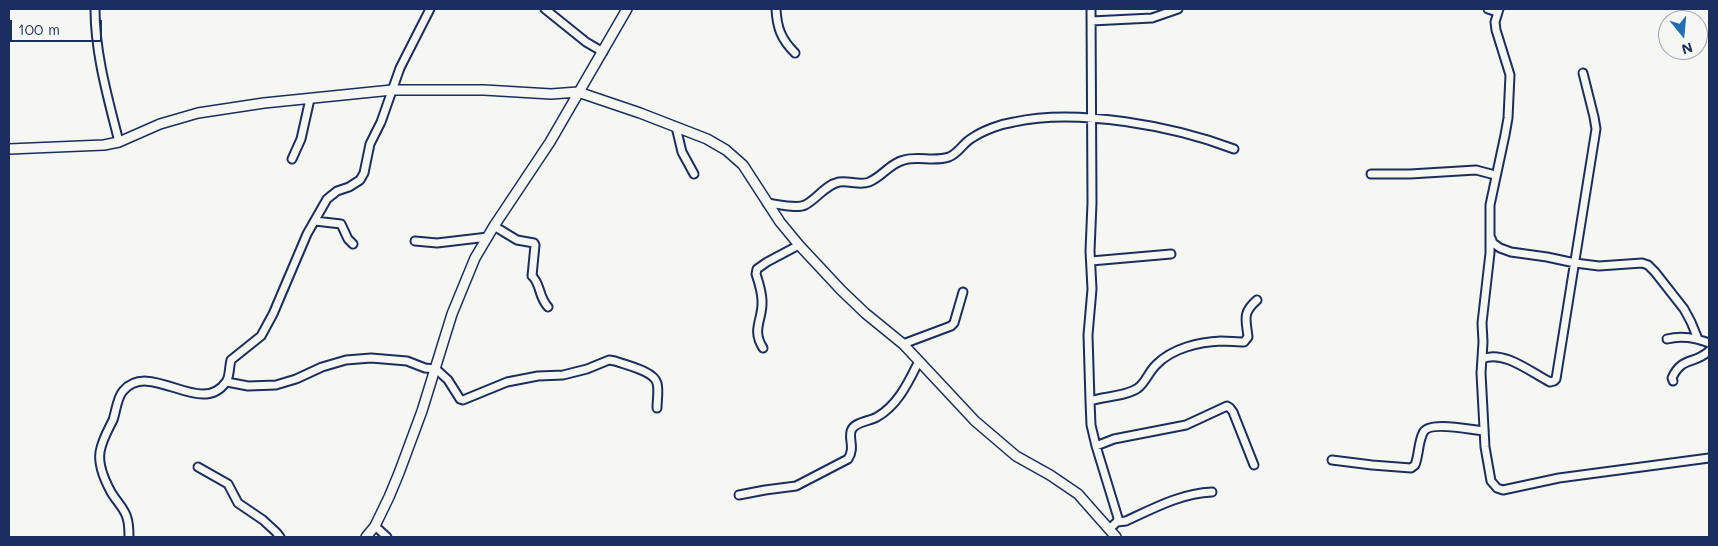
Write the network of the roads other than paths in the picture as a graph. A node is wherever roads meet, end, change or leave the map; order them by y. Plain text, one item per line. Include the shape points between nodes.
1 (95, 9) edge
2 (430, 9) edge
3 (546, 9) edge
4 (627, 9) edge
5 (776, 9) edge
6 (1091, 9) edge
7 (1178, 9) edge
8 (1488, 9) edge
9 (1498, 10) edge
10 (1091, 21) junction
11 (603, 52) junction
12 (795, 53) dead end
13 (1583, 73) dead end
14 (392, 90) junction
15 (578, 92) junction
16 (310, 99) junction
17 (1092, 118) junction
18 (676, 127) junction
19 (119, 142) junction
20 (9, 149) edge
21 (1234, 149) dead end
22 (292, 159) dead end
23 (694, 174) dead end
24 (1371, 174) dead end
25 (1495, 175) junction
26 (767, 203) junction
27 (315, 221) junction
28 (494, 226) junction
29 (1489, 235) junction
30 (488, 237) junction
31 (415, 242) dead end
32 (353, 244) dead end
33 (799, 245) junction
34 (1170, 254) dead end
35 (1091, 261) junction
36 (1575, 263) junction
37 (963, 292) dead end
38 (1258, 300) dead end
39 (548, 307) dead end
40 (1667, 339) dead end
41 (1698, 339) junction
42 (1709, 343) edge
43 (903, 344) junction
44 (763, 348) dead end
45 (1709, 351) edge
46 (1482, 358) junction
47 (919, 361) junction
48 (436, 369) junction
49 (1673, 381) dead end
50 (227, 382) junction
51 (1090, 401) junction
52 (657, 408) dead end
53 (1484, 431) junction
54 (1096, 446) junction
55 (1709, 458) edge
56 (1332, 460) dead end
57 (1254, 465) dead end
58 (198, 467) dead end
59 (1212, 492) dead end
60 (739, 495) dead end
61 (1117, 522) junction
62 (375, 526) junction
63 (1109, 529) junction
64 (128, 537) edge
65 (280, 537) edge
66 (366, 537) edge
67 (387, 537) edge
68 (1116, 537) edge

1 - 19 street via 98,55
2 - 14 street
3 - 11 street
4 - 11 street
5 - 12 street via 784,42
6 - 10 street
7 - 10 street via 1152,18
8 - 9 street
9 - 25 street via 1496,30 1510,75 1508,118
10 - 17 street
11 - 15 street
13 - 36 street via 1596,129
14 - 15 street
14 - 16 street
14 - 27 street via 370,144 360,180 331,195
15 - 18 street
15 - 28 street via 550,142
16 - 19 street via 198,113 160,124
16 - 22 street via 301,139
17 - 21 street via 1158,127
17 - 26 street via 1014,122 971,138 950,156 934,160 903,160 868,182 840,182 803,206
17 - 35 street
18 - 23 street via 682,152
18 - 26 street via 726,150 743,165
19 - 20 street
24 - 25 street via 1476,170
25 - 29 street
26 - 33 street
27 - 32 street via 341,224
27 - 50 street via 261,336 231,360
28 - 30 street
28 - 39 street via 517,240 534,243 531,274
29 - 36 street via 1500,248
29 - 46 street
30 - 31 street
30 - 48 street via 475,258 452,314
33 - 43 street via 865,313
33 - 44 street via 757,269 763,304 757,340
34 - 35 street
35 - 51 street
36 - 41 street via 1648,265 1684,309
36 - 46 street via 1554,382 1505,359 1496,356
37 - 43 street via 957,318 951,326
38 - 51 street via 1246,314 1248,337 1244,342 1222,341 1190,346 1158,362 1131,391
40 - 41 street
41 - 42 street
43 - 47 street
45 - 49 street via 1700,358 1681,364
46 - 53 street
47 - 60 street via 906,389 894,403 878,417 850,431 853,448 848,459 796,486
47 - 63 street via 975,421 1016,456 1078,494
48 - 50 street via 407,361 371,358 322,366 276,385 248,386
48 - 52 street via 464,400 507,382 563,375 615,361 654,377 658,385
48 - 62 street via 399,473
50 - 64 street via 210,393 190,393 145,381 124,390 102,442 100,461 111,492 127,517
51 - 54 street
53 - 55 street via 1491,481 1503,490 1560,478
53 - 56 street via 1437,426 1427,428 1423,432 1415,465 1411,468
54 - 57 street via 1192,422 1227,406 1233,412
54 - 61 street via 1117,511
58 - 65 street via 228,484 238,503 263,520
59 - 61 street via 1182,497
61 - 63 street
62 - 66 street
62 - 67 street
63 - 68 street

